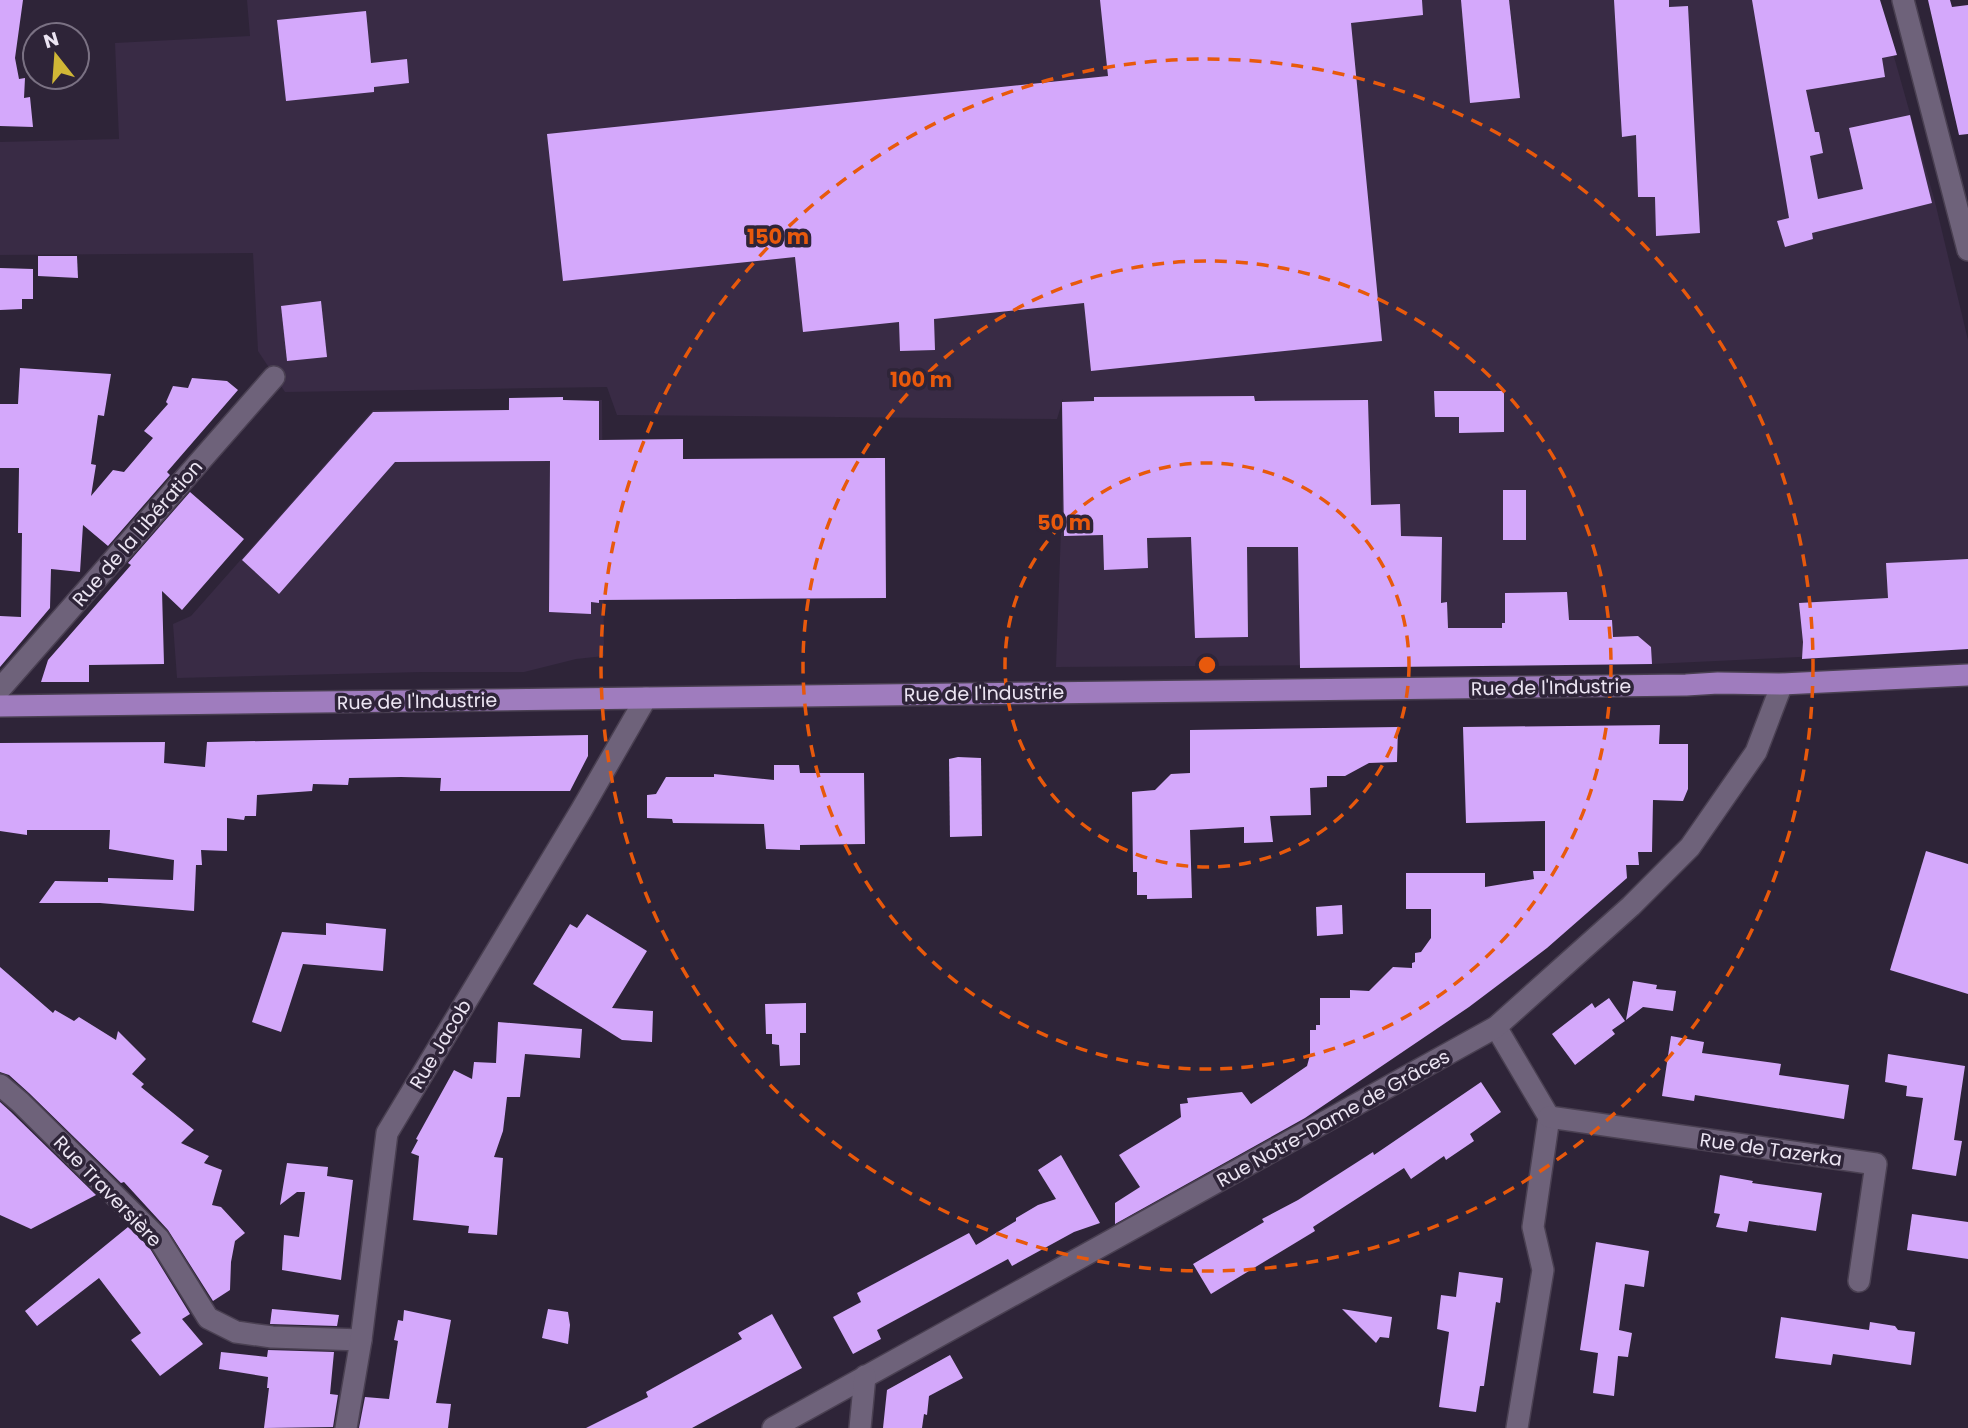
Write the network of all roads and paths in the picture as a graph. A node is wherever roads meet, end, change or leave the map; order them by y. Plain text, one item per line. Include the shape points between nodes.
1 (1903, 0) edge
2 (1958, 167) edge
3 (1968, 250) edge
4 (274, 377) dead end
5 (1968, 676) edge
6 (1782, 684) junction
7 (0, 688) edge
8 (646, 698) junction
9 (0, 706) edge
10 (1496, 1027) junction
11 (0, 1085) edge
12 (1549, 1117) junction
13 (1859, 1281) dead end
14 (361, 1340) junction
15 (864, 1376) junction
16 (346, 1428) edge
17 (773, 1428) edge
18 (860, 1428) edge
19 (1517, 1428) edge

1 - 2 street
2 - 3 street
4 - 7 street, Rue de la Libération
5 - 6 main road, Rue de l'Industrie
6 - 8 main road, Rue de l'Industrie
6 - 10 street, Rue Notre-Dame de Grâces via 1756,752 1690,846 1631,906
8 - 9 main road, Rue de l'Industrie
8 - 14 street, Rue Jacob via 387,1133
10 - 12 street
10 - 15 street, Rue Notre-Dame de Grâces
11 - 14 street, Rue Traversière via 159,1240 208,1318 236,1332
12 - 13 street, Rue de Tazerka via 1875,1164
12 - 19 street via 1533,1227 1543,1270
14 - 16 street, Rue Jacob
15 - 17 street, Rue Notre-Dame de Grâces
15 - 18 street

